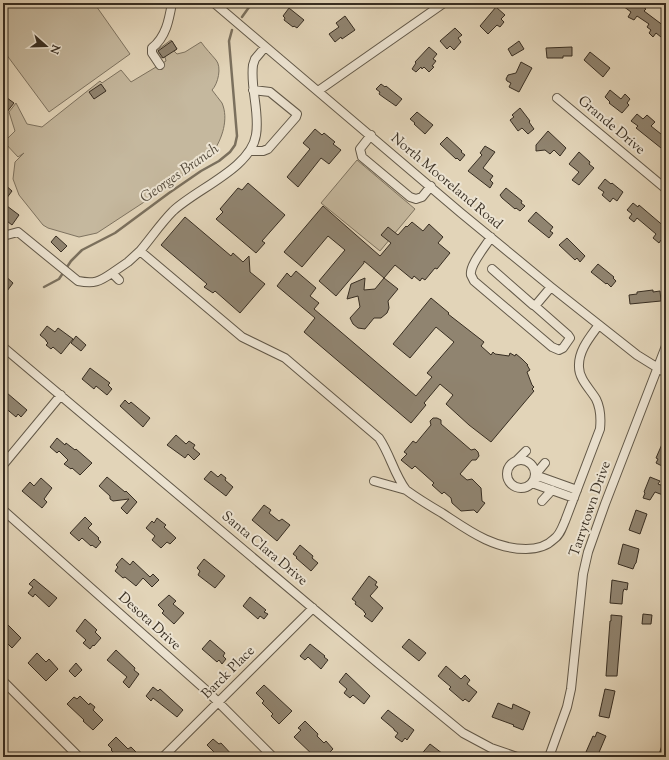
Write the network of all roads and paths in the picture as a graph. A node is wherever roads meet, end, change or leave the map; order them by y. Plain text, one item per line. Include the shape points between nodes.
1 (172, 3) edge
2 (214, 3) edge
3 (444, 3) edge
4 (265, 47) junction
5 (160, 65) dead end
6 (254, 90) junction
7 (318, 91) junction
8 (557, 98) dead end
9 (371, 135) junction
10 (250, 151) junction
11 (431, 186) junction
12 (666, 189) edge
13 (3, 236) edge
14 (491, 238) junction
15 (140, 251) junction
16 (492, 270) dead end
17 (112, 273) junction
18 (119, 280) dead end
19 (551, 287) junction
20 (535, 306) junction
21 (598, 326) junction
22 (666, 346) edge
23 (3, 347) edge
24 (657, 369) junction
25 (666, 373) edge
26 (62, 395) junction
27 (526, 451) dead end
28 (517, 460) junction
29 (545, 463) dead end
30 (3, 465) edge
31 (534, 479) junction
32 (374, 481) dead end
33 (406, 490) junction
34 (552, 490) junction
35 (575, 494) junction
36 (542, 501) dead end
37 (3, 510) edge
38 (313, 608) junction
39 (3, 681) edge
40 (218, 702) junction
41 (79, 757) edge
42 (164, 757) edge
43 (273, 757) edge
44 (517, 757) edge
45 (549, 757) edge

1 - 5 street via 164,36 152,48 152,53
2 - 4 street, North Mooreland Road
3 - 7 street
4 - 6 street via 254,62
4 - 7 street, North Mooreland Road
6 - 10 street via 256,134
6 - 10 street via 270,92 297,114 268,149
7 - 9 street, North Mooreland Road
8 - 12 street, Grande Drive
9 - 11 street, North Mooreland Road
9 - 11 street via 360,149 362,157 410,197 422,197
10 - 15 street via 235,166 173,211
11 - 14 street, North Mooreland Road
13 - 17 street via 18,232 78,281 91,283
14 - 19 street, North Mooreland Road
14 - 20 street via 471,270 474,281 552,347 559,350 563,348 570,338
15 - 17 street via 131,265
15 - 33 street via 242,337 285,358 379,438
16 - 20 street
17 - 18 street
19 - 20 street
19 - 21 street, North Mooreland Road
21 - 24 street, North Mooreland Road
21 - 35 street via 582,350 579,367 583,380 596,400 601,422
22 - 24 street, Tarrytown Drive
23 - 26 street, Santa Clara Drive
24 - 25 street, North Mooreland Road
24 - 45 street, Tarrytown Drive via 588,552 583,574 571,689
26 - 30 street
26 - 38 street, Santa Clara Drive
27 - 28 street
28 - 31 street via 526,460 530,463 535,470
28 - 31 street via 506,472 508,481 514,487 526,488
29 - 31 street
31 - 34 street
31 - 35 street
32 - 33 street
33 - 35 street via 479,537 518,549 535,548 555,539
34 - 35 street
34 - 36 street
37 - 40 street, Desota Drive
38 - 40 street, Barck Place
38 - 44 street, Santa Clara Drive via 463,733 491,748
39 - 41 street
40 - 42 street, Barck Place
40 - 43 street, Desota Drive

